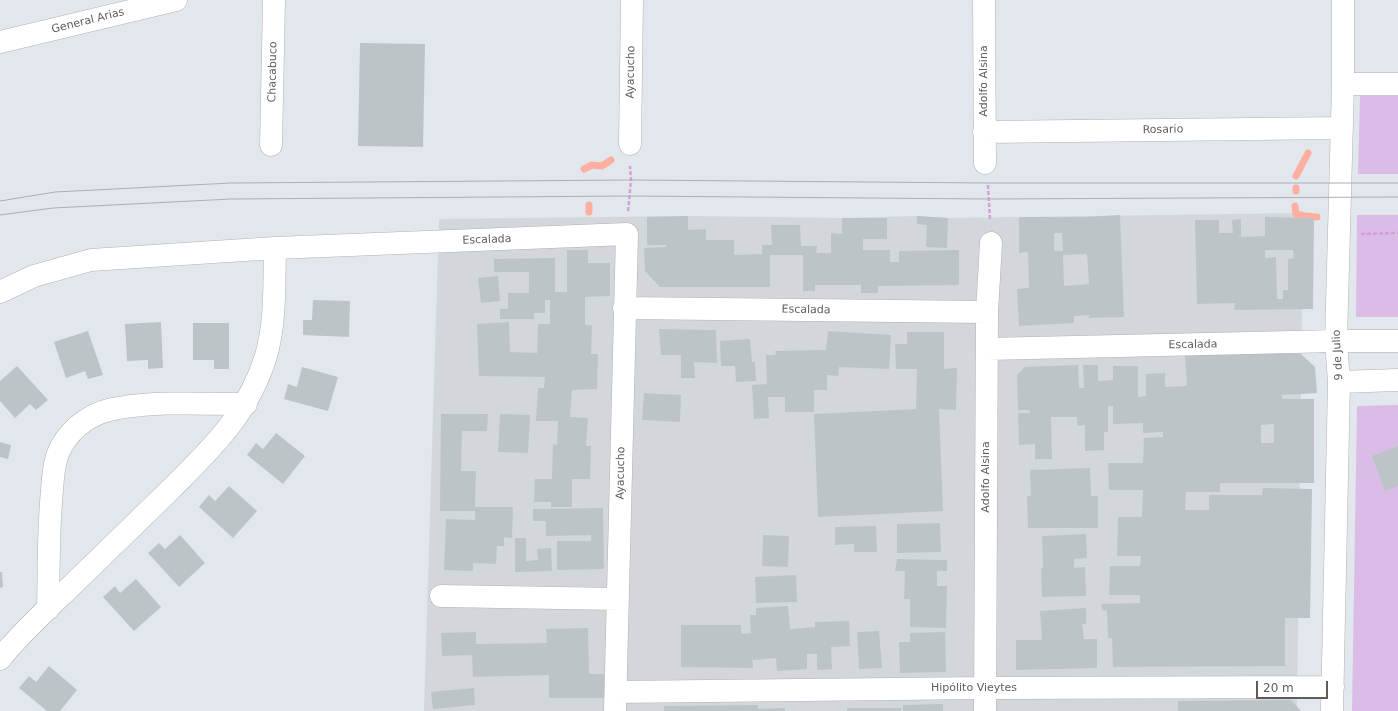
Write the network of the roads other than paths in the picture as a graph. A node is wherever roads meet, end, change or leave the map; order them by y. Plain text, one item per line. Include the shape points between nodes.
1 (176, 0) edge
2 (274, 0) edge
3 (632, 0) edge
4 (984, 0) edge
5 (1343, 0) edge
6 (0, 42) edge
7 (1343, 84) junction
8 (1398, 84) edge
9 (1342, 128) junction
10 (984, 132) junction
11 (271, 144) dead end
12 (630, 144) road end
13 (985, 163) road end
14 (627, 234) joint
15 (991, 243) road end
16 (275, 248) junction
17 (0, 292) edge
18 (624, 308) junction
19 (987, 312) junction
20 (1336, 341) junction
21 (1398, 341) edge
22 (987, 349) junction
23 (1398, 380) edge
24 (1339, 382) junction
25 (246, 404) junction
26 (441, 596) dead end
27 (618, 599) junction
28 (48, 609) junction
29 (0, 659) edge
30 (1333, 687) junction
31 (985, 688) junction
32 (616, 702) edge
33 (985, 711) edge
34 (1332, 711) edge

1 - 6 street, General Arias
2 - 11 street, Chacabuco
3 - 12 street, Ayacucho
4 - 10 street, Adolfo Alsina
5 - 7 street, 9 de Julio
7 - 8 street
7 - 9 street, 9 de Julio
9 - 10 street, Rosario
9 - 20 street, 9 de Julio
10 - 13 street, Adolfo Alsina
14 - 16 street, Escalada
14 - 18 street, Ayacucho
15 - 19 street, Adolfo Alsina
16 - 17 street, Escalada via 91,260 34,276
16 - 25 street via 272,321 266,354
18 - 19 street, Escalada
18 - 27 street, Ayacucho
19 - 22 street, Adolfo Alsina
20 - 21 street, Escalada
20 - 22 street, Escalada
20 - 24 street, 9 de Julio
22 - 31 street, Adolfo Alsina
23 - 24 street
24 - 30 street, 9 de Julio
25 - 28 street via 205,455
25 - 28 street via 118,408 97,414 83,421 74,430 61,447 54,466 50,509
26 - 27 street
27 - 32 street, Ayacucho
28 - 29 street
30 - 31 street, Hipólito Vieytes
30 - 34 street, 9 de Julio
31 - 32 street, Hipólito Vieytes
31 - 33 street, Adolfo Alsina

